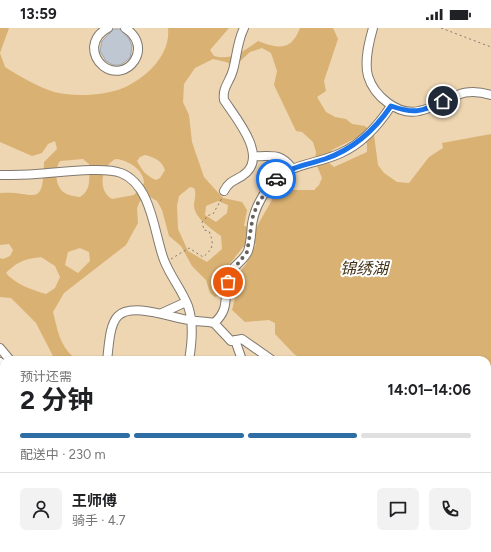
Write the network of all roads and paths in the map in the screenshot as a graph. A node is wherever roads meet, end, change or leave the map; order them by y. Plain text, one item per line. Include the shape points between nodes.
1 (108, 28) edge
2 (125, 28) edge
3 (244, 28) edge
4 (373, 28) edge
5 (441, 28) edge
6 (491, 47) edge
7 (491, 95) edge
8 (391, 106) junction
9 (254, 156) junction
10 (292, 168) junction
11 (0, 175) edge
12 (224, 191) joint
13 (165, 261) junction
14 (186, 302) junction
15 (162, 314) junction
16 (191, 321) junction
17 (214, 323) junction
18 (235, 340) junction
19 (0, 348) edge
20 (7, 356) edge
21 (108, 356) edge
22 (190, 356) edge
23 (241, 356) edge
24 (266, 356) edge

1 - 2 street via 98,35 94,50 100,64 113,70 127,68 136,58 138,44 131,32
3 - 9 street via 223,94 224,100 250,142
4 - 8 street via 367,59 368,76 378,94
5 - 6 path
7 - 8 street via 478,91 466,92 419,112 408,112
8 - 10 street via 375,129 341,154
9 - 10 street via 277,156
9 - 12 street via 249,170 228,183
10 - 17 street via 274,181 258,203 253,216 247,252 229,275 225,307
11 - 13 street via 112,171 128,177 138,185 149,209
12 - 13 path via 213,214 202,222 204,230 209,231 214,243 211,250 203,257 188,248 171,260
13 - 14 street
14 - 15 street
14 - 16 street
15 - 16 street
15 - 21 street via 130,310 123,312 113,327
16 - 17 street
16 - 22 street
17 - 18 street via 231,341
18 - 23 street
18 - 24 street via 242,339
19 - 20 street

